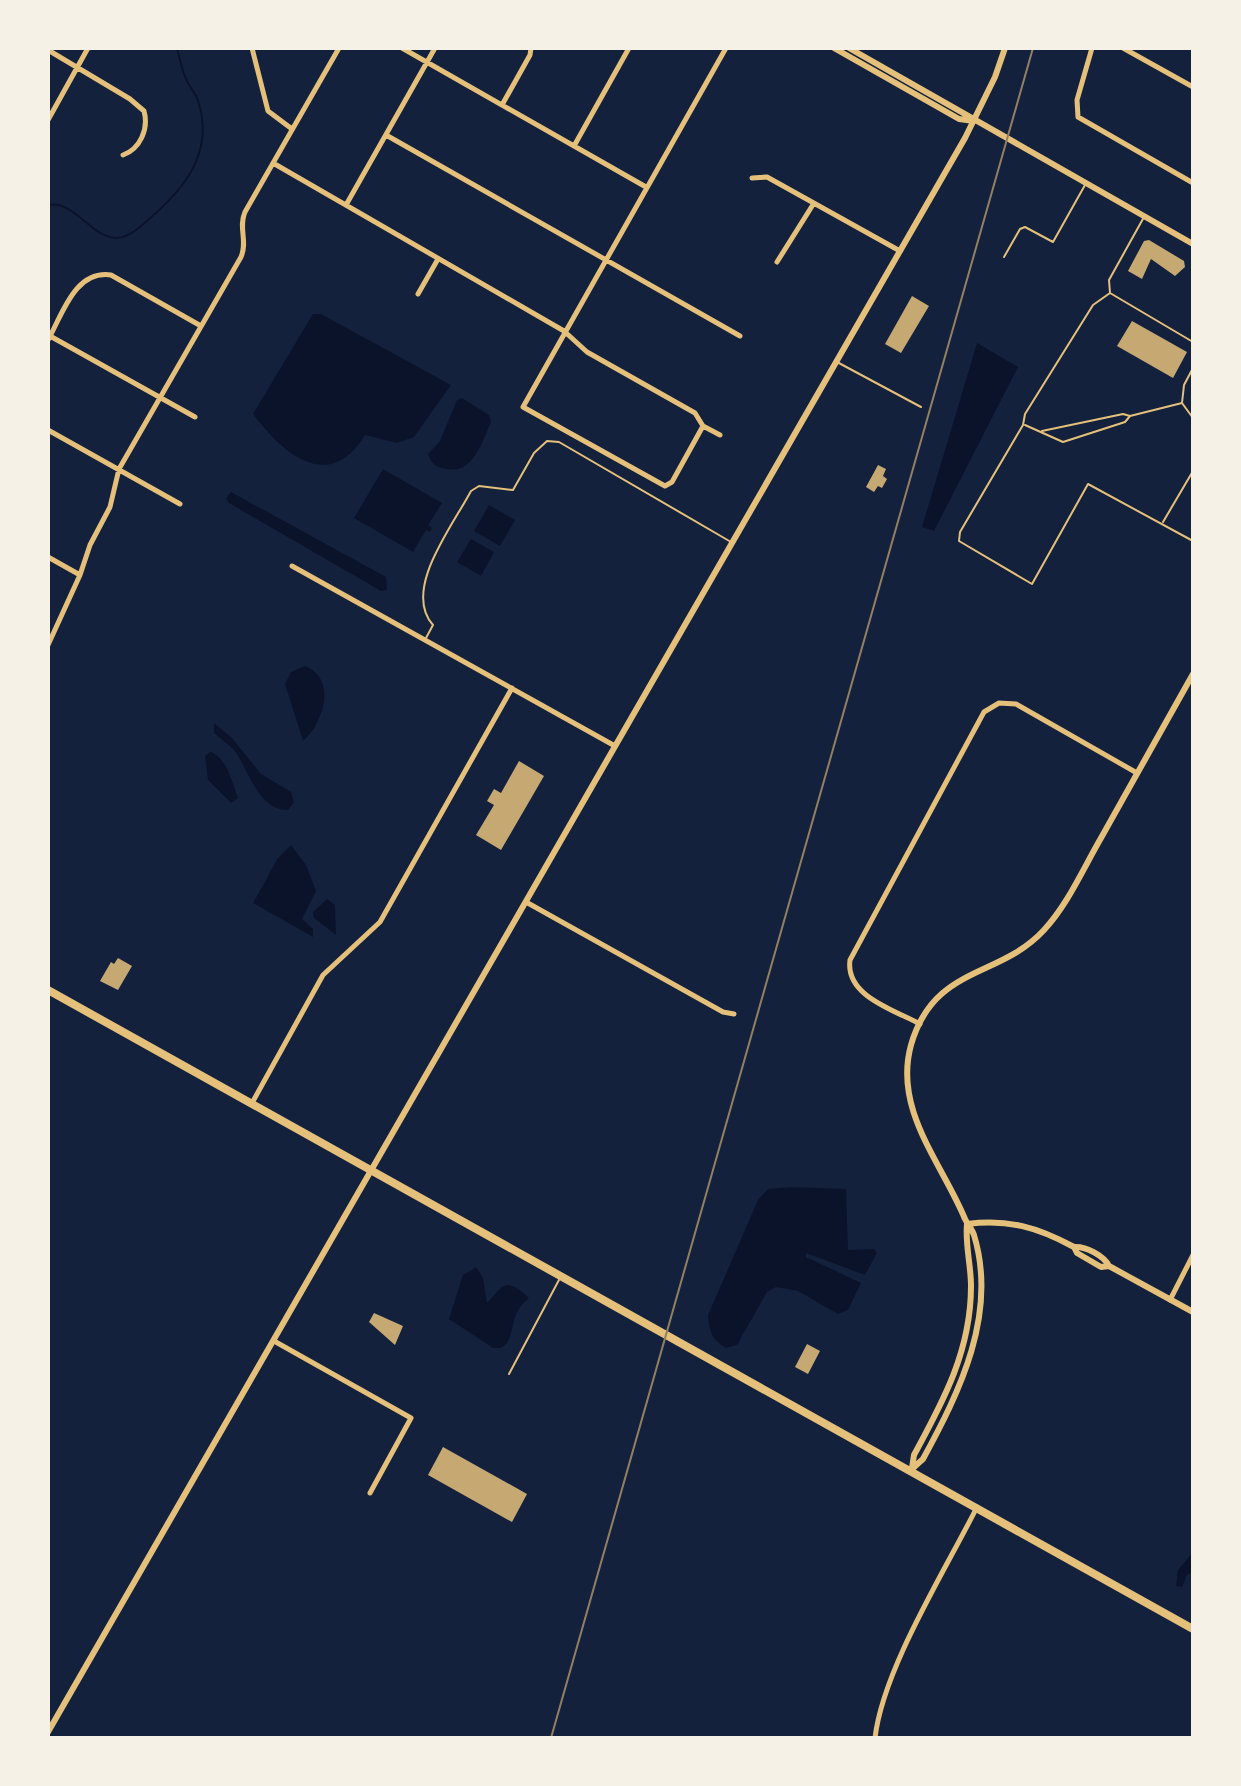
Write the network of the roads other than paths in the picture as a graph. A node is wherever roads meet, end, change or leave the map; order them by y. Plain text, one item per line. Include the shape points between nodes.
1 (88, 48) edge
2 (252, 48) edge
3 (339, 48) edge
4 (402, 48) edge
5 (435, 48) edge
6 (531, 48) edge
7 (629, 48) edge
8 (726, 48) edge
9 (834, 48) edge
10 (849, 48) edge
11 (1005, 48) edge
12 (1092, 48) edge
13 (1123, 48) edge
14 (48, 50) edge
15 (427, 63) junction
16 (78, 67) junction
17 (1193, 87) edge
18 (502, 105) junction
19 (48, 120) edge
20 (974, 121) junction
21 (292, 129) junction
22 (386, 135) junction
23 (574, 146) junction
24 (123, 155) dead end
25 (273, 163) junction
26 (752, 178) dead end
27 (1193, 183) edge
28 (1085, 184) junction
29 (646, 187) junction
30 (814, 203) junction
31 (346, 205) junction
32 (1144, 217) junction
33 (1193, 244) edge
34 (900, 251) junction
35 (1004, 257) dead end
36 (438, 259) junction
37 (604, 260) junction
38 (777, 262) dead end
39 (1110, 293) junction
40 (418, 294) dead end
41 (201, 326) junction
42 (564, 331) junction
43 (740, 336) dead end
44 (49, 338) edge
45 (1193, 342) edge
46 (836, 362) junction
47 (1193, 368) edge
48 (159, 397) junction
49 (1182, 403) junction
50 (921, 407) dead end
51 (1130, 416) junction
52 (195, 417) dead end
53 (1193, 418) edge
54 (1023, 425) junction
55 (703, 426) junction
56 (48, 430) edge
57 (1042, 431) junction
58 (720, 435) dead end
59 (119, 469) junction
60 (1193, 471) edge
61 (180, 504) dead end
62 (1162, 524) junction
63 (1193, 541) edge
64 (731, 542) junction
65 (48, 557) edge
66 (292, 566) dead end
67 (80, 575) junction
68 (425, 639) junction
69 (48, 645) edge
70 (1193, 674) edge
71 (512, 688) junction
72 (615, 746) junction
73 (1137, 773) junction
74 (526, 902) junction
75 (48, 990) edge
76 (734, 1014) dead end
77 (920, 1024) junction
78 (251, 1103) junction
79 (373, 1172) junction
80 (967, 1224) junction
81 (1193, 1255) edge
82 (561, 1277) junction
83 (1170, 1300) junction
84 (1193, 1312) edge
85 (274, 1341) junction
86 (509, 1374) dead end
87 (912, 1469) junction
88 (370, 1493) dead end
89 (977, 1507) junction
90 (1193, 1629) edge
91 (48, 1732) edge
92 (875, 1738) edge

1 - 16 street
2 - 21 street via 268,111
3 - 21 street
4 - 15 street
5 - 15 street
6 - 18 street
7 - 23 street
8 - 29 street
9 - 20 street via 959,119
10 - 20 street
11 - 20 street
12 - 27 street via 1076,114
13 - 17 street
14 - 16 street
15 - 18 street
15 - 22 street
16 - 19 street
16 - 24 street via 144,111 144,133 136,148
18 - 23 street
20 - 28 street
20 - 34 street
21 - 25 street
22 - 31 street
22 - 37 street
23 - 29 street
25 - 31 street
25 - 41 street via 241,220 241,257
26 - 30 street via 767,177
28 - 32 street
28 - 35 lane via 1053,242 1025,227
29 - 37 street
30 - 34 street
30 - 38 street
31 - 36 street
32 - 33 street
32 - 39 lane
34 - 46 street
36 - 40 street
36 - 42 street
37 - 42 street
37 - 43 street
39 - 45 lane
39 - 54 lane via 1093,305
41 - 44 street via 111,275 88,276
41 - 48 street
42 - 55 street via 587,352 695,413
42 - 55 street via 523,407 665,486
44 - 48 street
46 - 50 lane
46 - 64 street
47 - 49 lane
48 - 52 street
48 - 59 street
49 - 51 lane
49 - 53 lane
51 - 57 lane
51 - 57 lane via 1063,442
54 - 57 lane
54 - 62 lane via 959,541 1032,584 1088,484
55 - 58 street
56 - 59 street
59 - 61 street
59 - 67 street via 110,507
60 - 62 lane
62 - 63 lane
64 - 68 lane via 559,442 547,441 513,490 479,486 471,491 422,584 423,615 433,625
64 - 72 street
65 - 67 street
66 - 68 street
67 - 69 street
68 - 71 street
70 - 73 street
71 - 72 street
71 - 78 street via 380,922 323,975
72 - 74 street
73 - 77 street via 1050,923 1020,950 958,980 936,999
73 - 77 street via 1019,706 996,704 980,717 852,953 849,974 861,991
74 - 76 street
74 - 79 street
75 - 78 main road
77 - 80 street via 908,1064 910,1103
78 - 79 main road
79 - 82 main road
79 - 85 street
80 - 83 street via 1017,1222 1039,1229
80 - 87 street via 973,1231 980,1278 975,1340 957,1394 923,1459
81 - 83 street
82 - 86 lane
82 - 87 main road
83 - 84 street
85 - 88 street via 411,1418
85 - 91 street
87 - 89 main road
89 - 90 main road
89 - 92 street via 894,1673

